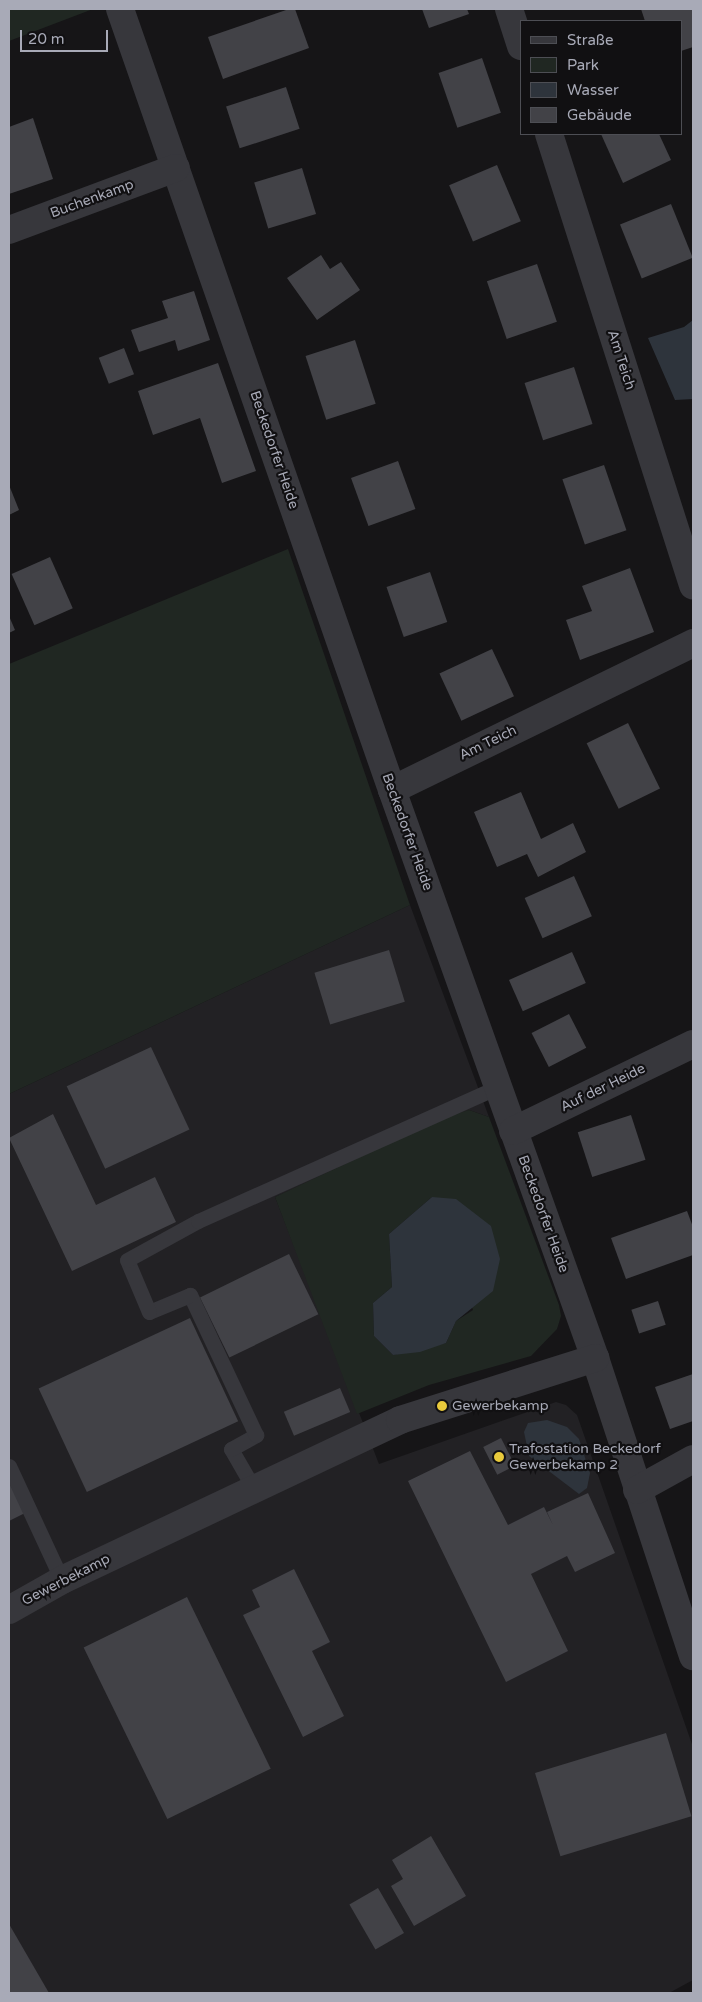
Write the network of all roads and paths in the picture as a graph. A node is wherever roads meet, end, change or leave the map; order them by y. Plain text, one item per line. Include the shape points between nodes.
1 (120, 9) edge
2 (509, 9) edge
3 (520, 43) edge
4 (549, 135) edge
5 (176, 168) junction
6 (9, 230) edge
7 (693, 586) edge
8 (693, 643) edge
9 (392, 790) junction
10 (693, 1044) edge
11 (497, 1087) junction
12 (513, 1131) junction
13 (595, 1358) junction
14 (693, 1459) edge
15 (9, 1466) edge
16 (254, 1489) junction
17 (638, 1490) junction
18 (62, 1580) junction
19 (9, 1610) edge
20 (693, 1656) edge

1 - 5 street, Beckedorfer Heide
2 - 3 street
4 - 7 street, Am Teich
5 - 6 street, Buchenkamp
5 - 9 street, Beckedorfer Heide
8 - 9 street, Am Teich
9 - 11 street, Beckedorfer Heide
10 - 12 street, Auf der Heide
11 - 12 street, Beckedorfer Heide
11 - 16 lane via 198,1221 127,1260 149,1312 190,1295 256,1435 231,1449
12 - 13 street, Beckedorfer Heide
13 - 16 street, Gewerbekamp via 400,1420
13 - 17 street, Beckedorfer Heide
14 - 17 street
15 - 18 lane
16 - 18 street, Gewerbekamp
17 - 20 street, Beckedorfer Heide
18 - 19 street, Gewerbekamp

